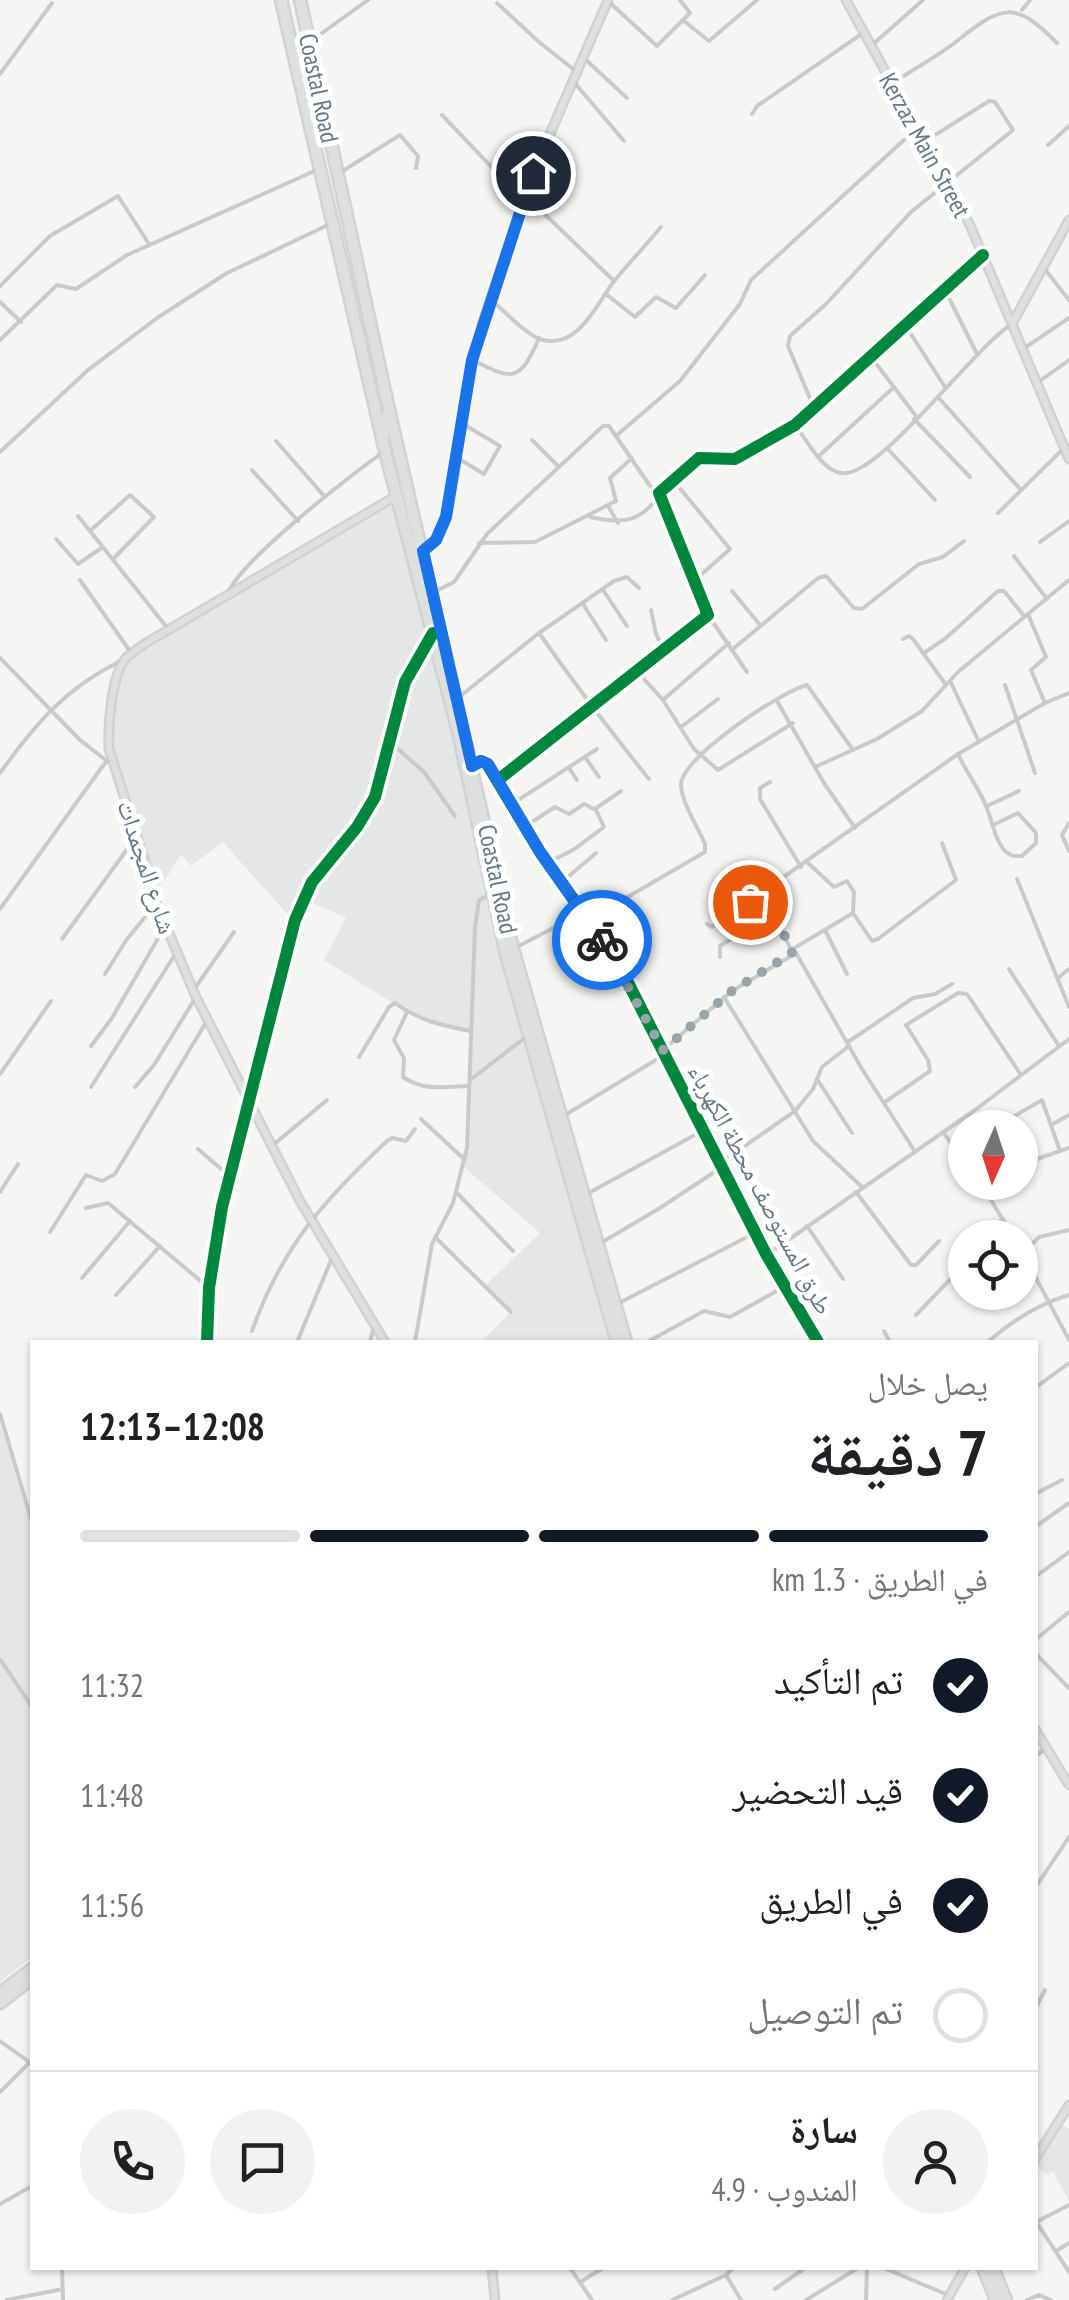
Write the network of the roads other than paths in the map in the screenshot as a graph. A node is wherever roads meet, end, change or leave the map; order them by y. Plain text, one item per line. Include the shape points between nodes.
1 (281, 0) edge
2 (300, 0) edge
3 (368, 0) edge
4 (608, 0) edge
5 (680, 0) edge
6 (757, 0) edge
7 (846, 0) edge
8 (923, 0) edge
9 (1030, 0) edge
10 (52, 1) edge
11 (497, 3) dead end
12 (1022, 10) junction
13 (684, 21) junction
14 (864, 34) junction
15 (309, 43) junction
16 (1057, 43) dead end
17 (870, 46) junction
18 (585, 59) junction
19 (578, 73) junction
20 (0, 74) edge
21 (574, 82) junction
22 (892, 84) junction
23 (627, 98) dead end
24 (752, 114) dead end
25 (442, 115) dead end
26 (1069, 126) edge
27 (917, 128) junction
28 (624, 141) dead end
29 (924, 142) junction
30 (1048, 145) dead end
31 (416, 168) dead end
32 (319, 169) junction
33 (337, 174) junction
34 (947, 182) junction
35 (524, 197) junction
36 (1069, 220) edge
37 (331, 221) junction
38 (661, 227) dead end
39 (149, 244) junction
40 (983, 255) junction
41 (1044, 268) junction
42 (706, 275) dead end
43 (614, 280) junction
44 (0, 286) edge
45 (945, 290) junction
46 (606, 294) junction
47 (490, 299) junction
48 (1069, 299) edge
49 (0, 302) edge
50 (1069, 318) edge
51 (21, 322) junction
52 (1012, 324) junction
53 (905, 326) junction
54 (539, 338) junction
55 (0, 340) edge
56 (1022, 349) junction
57 (977, 354) junction
58 (872, 357) junction
59 (472, 360) junction
60 (1069, 360) edge
61 (1037, 383) junction
62 (894, 387) junction
63 (945, 387) junction
64 (937, 395) junction
65 (814, 408) junction
66 (389, 410) junction
67 (915, 418) junction
68 (460, 422) junction
69 (795, 424) junction
70 (1069, 434) edge
71 (616, 436) junction
72 (532, 440) dead end
73 (276, 441) dead end
74 (1063, 443) junction
75 (384, 447) junction
76 (888, 449) junction
77 (0, 452) edge
78 (455, 456) junction
79 (818, 456) junction
80 (632, 458) junction
81 (1069, 459) edge
82 (558, 466) junction
83 (252, 470) dead end
84 (970, 477) dead end
85 (673, 480) junction
86 (1021, 490) junction
87 (659, 494) junction
88 (396, 496) junction
89 (325, 497) junction
90 (935, 500) dead end
91 (608, 506) junction
92 (998, 513) dead end
93 (78, 516) dead end
94 (588, 516) junction
95 (1069, 521) edge
96 (298, 522) junction
97 (618, 523) junction
98 (90, 530) junction
99 (56, 539) dead end
100 (964, 541) dead end
101 (1040, 542) dead end
102 (479, 543) junction
103 (104, 547) junction
104 (423, 551) junction
105 (1014, 556) dead end
106 (114, 558) junction
107 (80, 580) dead end
108 (1069, 580) edge
109 (694, 581) junction
110 (639, 588) dead end
111 (602, 590) junction
112 (732, 590) dead end
113 (434, 592) junction
114 (226, 597) junction
115 (1046, 599) junction
116 (582, 604) junction
117 (651, 610) dead end
118 (708, 615) junction
119 (1026, 615) junction
120 (760, 625) junction
121 (627, 626) dead end
122 (169, 630) junction
123 (433, 633) junction
124 (540, 633) junction
125 (606, 640) dead end
126 (903, 640) dead end
127 (729, 643) junction
128 (664, 648) junction
129 (733, 649) junction
130 (924, 653) junction
131 (132, 654) junction
132 (0, 658) edge
133 (124, 659) junction
134 (635, 669) junction
135 (746, 672) dead end
136 (948, 683) junction
137 (1004, 684) dead end
138 (1069, 694) edge
139 (458, 698) junction
140 (718, 699) dead end
141 (663, 700) junction
142 (777, 701) junction
143 (1045, 703) junction
144 (592, 705) junction
145 (49, 709) junction
146 (1015, 722) junction
147 (792, 723) junction
148 (681, 727) junction
149 (389, 742) junction
150 (979, 742) junction
151 (597, 749) dead end
152 (854, 750) junction
153 (958, 754) junction
154 (701, 755) junction
155 (585, 757) junction
156 (110, 761) junction
157 (815, 766) junction
158 (469, 768) junction
159 (569, 768) junction
160 (0, 773) edge
161 (1034, 773) dead end
162 (599, 778) dead end
163 (649, 779) dead end
164 (498, 780) junction
165 (577, 780) dead end
166 (770, 782) dead end
167 (621, 791) dead end
168 (1020, 791) dead end
169 (512, 804) junction
170 (986, 806) junction
171 (596, 809) junction
172 (455, 816) dead end
173 (1069, 823) edge
174 (993, 824) junction
175 (526, 826) junction
176 (855, 828) junction
177 (136, 837) junction
178 (942, 842) dead end
179 (1069, 850) edge
180 (596, 853) dead end
181 (807, 862) junction
182 (547, 863) junction
183 (801, 867) junction
184 (1018, 879) dead end
185 (561, 883) junction
186 (766, 892) junction
187 (493, 894) junction
188 (156, 904) junction
189 (0, 909) edge
190 (774, 912) junction
191 (853, 912) junction
192 (582, 913) junction
193 (588, 920) junction
194 (706, 924) dead end
195 (164, 928) junction
196 (824, 930) junction
197 (234, 932) dead end
198 (62, 940) dead end
199 (513, 949) junction
200 (791, 952) junction
201 (176, 953) junction
202 (720, 957) dead end
203 (1069, 968) edge
204 (1009, 970) dead end
205 (105, 974) dead end
206 (847, 974) dead end
207 (1058, 978) junction
208 (952, 984) dead end
209 (195, 994) junction
210 (724, 997) junction
211 (51, 1001) dead end
212 (1069, 1008) edge
213 (407, 1012) junction
214 (208, 1020) junction
215 (471, 1030) junction
216 (529, 1036) junction
217 (1069, 1039) edge
218 (848, 1045) junction
219 (91, 1046) dead end
220 (1058, 1046) junction
221 (664, 1053) junction
222 (360, 1057) dead end
223 (0, 1074) edge
224 (1021, 1075) junction
225 (817, 1079) junction
226 (470, 1083) junction
227 (92, 1087) dead end
228 (135, 1087) dead end
229 (249, 1100) junction
230 (327, 1100) dead end
231 (884, 1102) junction
232 (795, 1110) junction
233 (1025, 1110) edge
234 (1069, 1116) edge
235 (561, 1117) junction
236 (421, 1119) dead end
237 (1051, 1124) junction
238 (415, 1129) dead end
239 (704, 1130) junction
240 (942, 1132) junction
241 (852, 1133) dead end
242 (948, 1141) edge
243 (272, 1146) junction
244 (198, 1148) dead end
245 (1069, 1148) edge
246 (914, 1150) junction
247 (1060, 1151) junction
248 (464, 1159) junction
249 (1038, 1159) edge
250 (18, 1164) dead end
251 (721, 1165) junction
252 (228, 1176) junction
253 (862, 1187) junction
254 (0, 1192) edge
255 (856, 1192) junction
256 (457, 1193) junction
257 (584, 1195) junction
258 (993, 1200) edge
259 (86, 1208) dead end
260 (1003, 1219) edge
261 (130, 1221) junction
262 (310, 1221) junction
263 (807, 1226) junction
264 (1069, 1230) edge
265 (50, 1232) dead end
266 (755, 1232) junction
267 (435, 1237) junction
268 (1038, 1238) edge
269 (939, 1241) dead end
270 (160, 1246) junction
271 (594, 1247) junction
272 (512, 1250) dead end
273 (766, 1254) junction
274 (332, 1258) junction
275 (82, 1278) dead end
276 (844, 1279) dead end
277 (1038, 1279) edge
278 (948, 1282) edge
279 (786, 1286) junction
280 (208, 1288) junction
281 (116, 1295) dead end
282 (1069, 1295) edge
283 (1050, 1300) junction
284 (615, 1306) junction
285 (512, 1312) dead end
286 (916, 1315) dead end
287 (374, 1326) junction
288 (252, 1331) dead end
289 (884, 1331) dead end
290 (207, 1340) edge
291 (298, 1340) edge
292 (370, 1340) edge
293 (384, 1340) edge
294 (414, 1340) edge
295 (617, 1340) edge
296 (625, 1340) edge
297 (650, 1340) edge
298 (817, 1340) edge
299 (889, 1340) edge
300 (990, 1340) edge
301 (1069, 1340) edge
302 (1069, 1363) edge
303 (1038, 1386) edge
304 (0, 1414) edge
305 (1062, 1480) dead end
306 (1038, 1492) edge
307 (1069, 1502) edge
308 (30, 1515) edge
309 (1038, 1525) edge
310 (1069, 1552) edge
311 (1038, 1575) edge
312 (1069, 1612) edge
313 (1038, 1638) edge
314 (1038, 1656) edge
315 (0, 1658) edge
316 (1069, 1673) edge
317 (1061, 1680) junction
318 (1069, 1688) edge
319 (30, 1704) edge
320 (1038, 1734) edge
321 (1047, 1748) junction
322 (1038, 1754) edge
323 (1069, 1785) edge
324 (1069, 1837) edge
325 (1038, 1884) edge
326 (30, 1971) edge
327 (30, 1980) edge
328 (1045, 1990) dead end
329 (0, 1994) edge
330 (1038, 2003) edge
331 (0, 2004) edge
332 (0, 2041) edge
333 (30, 2062) edge
334 (30, 2064) edge
335 (0, 2092) edge
336 (1069, 2105) edge
337 (1038, 2154) edge
338 (30, 2187) edge
339 (0, 2204) edge
340 (1069, 2205) edge
341 (1038, 2220) edge
342 (1038, 2224) edge
343 (1069, 2243) edge
344 (1056, 2251) junction
345 (62, 2270) edge
346 (492, 2270) edge
347 (571, 2270) edge
348 (600, 2270) edge
349 (731, 2270) edge
350 (802, 2270) edge
351 (855, 2270) edge
352 (868, 2270) edge
353 (888, 2270) edge
354 (987, 2270) edge
355 (988, 2270) edge
356 (964, 2271) edge
357 (1069, 2272) edge
358 (726, 2274) junction
359 (580, 2282) junction
360 (63, 2289) junction
361 (775, 2289) dead end
362 (948, 2298) edge
363 (7, 2300) edge
364 (64, 2300) edge
365 (495, 2300) edge
366 (592, 2300) edge
367 (672, 2300) edge
368 (741, 2300) edge
369 (806, 2300) edge
370 (866, 2300) edge
371 (996, 2300) edge
372 (1006, 2300) edge
373 (1027, 2300) edge
374 (1051, 2300) edge

1 - 32 highway, Coastal Road
2 - 15 highway, Coastal Road
3 - 15 street
4 - 13 street via 654,45
4 - 18 main road
5 - 13 street via 690,10
6 - 13 street via 709,41
7 - 14 main road, Kerzaz Main Street
8 - 17 street
9 - 12 street
10 - 20 street
11 - 19 street
12 - 16 street via 1040,20
12 - 22 street via 990,12
14 - 17 main road, Kerzaz Main Street
14 - 24 street
15 - 33 highway, Coastal Road
17 - 22 main road, Kerzaz Main Street
18 - 19 main road
18 - 23 street
19 - 21 main road
21 - 28 street
21 - 35 main road
22 - 27 main road, Kerzaz Main Street
25 - 35 street
26 - 30 street
27 - 29 main road, Kerzaz Main Street
27 - 71 street via 751,280 680,380
29 - 34 main road, Kerzaz Main Street
29 - 34 street via 989,101 1013,130
31 - 33 street via 418,156 400,135
32 - 37 highway, Coastal Road
32 - 39 street
33 - 66 highway, Coastal Road
34 - 40 main road, Kerzaz Main Street
34 - 65 street via 788,340
35 - 43 street
35 - 47 main road
36 - 41 main road
37 - 75 highway, Coastal Road
37 - 77 street via 157,318 88,370
38 - 43 street
39 - 44 street via 118,196 50,236
39 - 51 street via 76,290 57,285
40 - 45 street
40 - 52 main road, Kerzaz Main Street
41 - 48 street
41 - 52 main road
42 - 46 street via 675,309 656,297 635,317
43 - 46 street
45 - 53 street
45 - 57 street
46 - 54 street via 580,329
47 - 54 street
47 - 59 main road
49 - 51 street
50 - 56 street
51 - 55 street
52 - 56 main road, Kerzaz Main Street
52 - 57 street
53 - 58 street
53 - 63 street
54 - 59 street via 528,362 506,376
56 - 61 main road, Kerzaz Main Street
57 - 63 street
58 - 62 street
58 - 65 street
59 - 68 main road
60 - 61 street
61 - 74 main road, Kerzaz Main Street
62 - 67 street
62 - 79 street
63 - 64 street
64 - 67 street
64 - 86 street
65 - 69 street
66 - 75 highway, Coastal Road
66 - 104 highway, Coastal Road
67 - 76 street
67 - 84 street
68 - 78 main road
68 - 78 street via 500,446 484,474
69 - 79 street
69 - 85 street via 735,459 700,458
70 - 74 street
71 - 80 street
71 - 82 street via 604,426
72 - 82 street
73 - 89 street
74 - 81 main road, Kerzaz Main Street
74 - 86 street
75 - 88 highway, Coastal Road
75 - 89 street
76 - 79 street via 845,474
76 - 90 street
78 - 104 main road via 443,526
80 - 87 street
80 - 91 street via 611,476 617,499
82 - 102 street
83 - 96 street
85 - 87 street
85 - 109 street via 730,550
86 - 92 street
87 - 97 street via 641,514
87 - 109 street
88 - 114 main road
88 - 123 highway, Coastal Road
89 - 96 street
91 - 94 street
91 - 97 street
93 - 98 street
94 - 97 street
94 - 102 street via 533,543
95 - 101 street
96 - 114 street via 236,578
98 - 103 street
98 - 106 street via 130,496 154,517
99 - 103 street via 78,564
100 - 120 street via 919,564 862,609 822,576
102 - 113 street via 454,582
103 - 106 street
104 - 113 highway, Coastal Road
105 - 115 street
106 - 122 street
107 - 131 street
108 - 115 street
109 - 118 street
110 - 111 street via 624,577
111 - 116 street
111 - 121 street
112 - 120 street
113 - 139 highway, Coastal Road
114 - 122 main road
115 - 119 street
116 - 124 street
116 - 125 street
117 - 128 street
118 - 127 street
118 - 128 street
119 - 130 street via 998,591
119 - 136 street
119 - 143 street via 1046,657 1032,670
120 - 129 street
122 - 131 main road
123 - 149 street via 405,682
123 - 158 highway, Coastal Road
124 - 139 street
124 - 144 street
126 - 130 street via 911,637
127 - 129 street
127 - 141 street
128 - 134 street
129 - 135 street
130 - 136 street
131 - 133 main road
132 - 145 street
133 - 145 street
133 - 156 main road, شارع المجمدات via 109,724
134 - 141 street
134 - 144 street
136 - 150 street
136 - 152 street via 922,712
137 - 146 street
138 - 143 street
139 - 158 highway, Coastal Road
140 - 148 street
141 - 148 street
142 - 147 street
142 - 152 street via 809,686
142 - 154 street
143 - 146 street
144 - 163 street
144 - 164 street
145 - 156 street
145 - 160 street
146 - 150 street
146 - 161 street
147 - 154 street via 722,770
147 - 157 street
148 - 154 street
149 - 172 street via 424,772
149 - 229 street via 370,806 301,902
150 - 153 street
151 - 155 street
152 - 157 street
153 - 170 street
153 - 176 street
154 - 193 street via 688,766 681,789 706,852
155 - 159 street
155 - 162 street
156 - 177 main road, شارع المجمدات
156 - 189 street
157 - 176 street
158 - 164 main road via 484,761
158 - 187 highway, Coastal Road
158 - 199 highway, Coastal Road
159 - 165 street
159 - 169 street
164 - 169 main road, طرق المستوصف محطة الكهرباء
166 - 183 street via 760,788 760,799
167 - 171 street
168 - 170 street
169 - 175 main road, طرق المستوصف محطة الكهرباء
170 - 174 street
171 - 175 street via 581,805 569,814 555,807
171 - 182 street via 604,827
173 - 179 street via 1062,834
174 - 174 street via 1018,814 1036,833 1036,843 1022,856 1011,855
175 - 182 main road, طرق المستوصف محطة الكهرباء
176 - 181 street
177 - 188 main road, شارع المجمدات
177 - 198 street
178 - 191 street via 955,882 875,941
180 - 185 street
181 - 183 street
181 - 191 street via 834,888 847,881
182 - 185 main road, طرق المستوصف محطة الكهرباء
183 - 186 street
184 - 207 street
185 - 192 main road, طرق المستوصف محطة الكهرباء
186 - 190 street
186 - 194 street via 712,928
187 - 215 street via 478,904
187 - 216 highway, Coastal Road
188 - 195 main road, شارع المجمدات
188 - 205 street
190 - 200 street
190 - 202 street via 720,946
191 - 196 street
192 - 193 main road, طرق المستوصف محطة الكهرباء
192 - 199 street
193 - 221 main road, طرق المستوصف محطة الكهرباء
195 - 201 main road, شارع المجمدات
195 - 219 street
196 - 200 street
196 - 206 street
197 - 209 street
199 - 235 highway, Coastal Road
200 - 210 street
200 - 218 street
201 - 209 main road, شارع المجمدات
201 - 227 street
203 - 207 street
204 - 220 street
207 - 212 street
208 - 218 street via 913,998
209 - 214 main road, شارع المجمدات
209 - 228 street
210 - 221 street
210 - 232 street
211 - 223 street
213 - 215 street
213 - 222 street via 395,1003 388,1007
213 - 226 street via 394,1040 404,1058 403,1077 431,1088
214 - 229 main road, شارع المجمدات
214 - 265 street via 115,1174 102,1181 86,1176
215 - 226 street
216 - 226 street
216 - 271 highway, Coastal Road
217 - 220 street
218 - 225 street
218 - 231 street
220 - 224 street
221 - 235 street
221 - 239 main road, طرق المستوصف محطة الكهرباء
224 - 231 street via 967,994 958,993 908,1023 930,1071
224 - 240 street
225 - 232 street
225 - 241 street
226 - 248 street
229 - 243 main road, شارع المجمدات
229 - 252 street
230 - 243 street
231 - 246 street
232 - 251 street
232 - 253 street via 813,1141
233 - 237 street via 1042,1100
234 - 237 street
235 - 257 highway, Coastal Road
236 - 248 street
237 - 247 street
238 - 262 street via 406,1141 387,1141
239 - 251 main road, طرق المستوصف محطة الكهرباء
239 - 257 street
240 - 242 street
240 - 246 street
243 - 262 main road, شارع المجمدات
244 - 252 street
245 - 247 street
246 - 253 street
247 - 249 street
248 - 256 street
250 - 254 street
251 - 266 main road, طرق المستوصف محطة الكهرباء
251 - 271 street
252 - 280 street
253 - 255 street
255 - 263 street
255 - 269 street via 911,1265
256 - 267 street
256 - 272 street
257 - 271 highway, Coastal Road
258 - 260 street
259 - 261 street via 108,1203
261 - 270 street
261 - 275 street
262 - 274 main road, شارع المجمدات
262 - 288 street via 274,1276
263 - 273 street
263 - 276 street
264 - 268 street
266 - 273 main road, طرق المستوصف محطة الكهرباء
266 - 284 street
267 - 285 street
267 - 294 street
270 - 280 street
270 - 281 street
271 - 284 highway, Coastal Road
271 - 295 highway, Coastal Road
273 - 279 main road, طرق المستوصف محطة الكهرباء
274 - 287 main road, شارع المجمدات
274 - 291 street
277 - 283 street
278 - 286 street
279 - 297 street via 730,1317 706,1310
279 - 298 main road, طرق المستوصف محطة الكهرباء
280 - 290 street
282 - 283 street
283 - 300 street
283 - 301 street
284 - 296 highway, Coastal Road
287 - 292 street
287 - 293 main road, شارع المجمدات
289 - 299 street
302 - 303 street
304 - 308 street
305 - 306 street
307 - 309 street
310 - 311 street
312 - 313 street
314 - 317 street
315 - 319 street
316 - 317 street
317 - 318 street
320 - 321 main road
321 - 322 street
321 - 323 main road
324 - 325 street
326 - 329 highway
327 - 331 highway
328 - 330 street
332 - 333 street
334 - 335 street
336 - 337 main road
338 - 339 street
340 - 341 street
342 - 344 street
343 - 344 street
344 - 357 street
345 - 360 street
346 - 365 main road
347 - 359 street
348 - 359 street
349 - 358 street
350 - 361 street
351 - 369 street
352 - 370 street
353 - 362 street
354 - 371 highway
355 - 372 highway
356 - 362 main road
358 - 367 street
358 - 368 street
359 - 366 street
360 - 363 street
360 - 364 street
373 - 374 street

